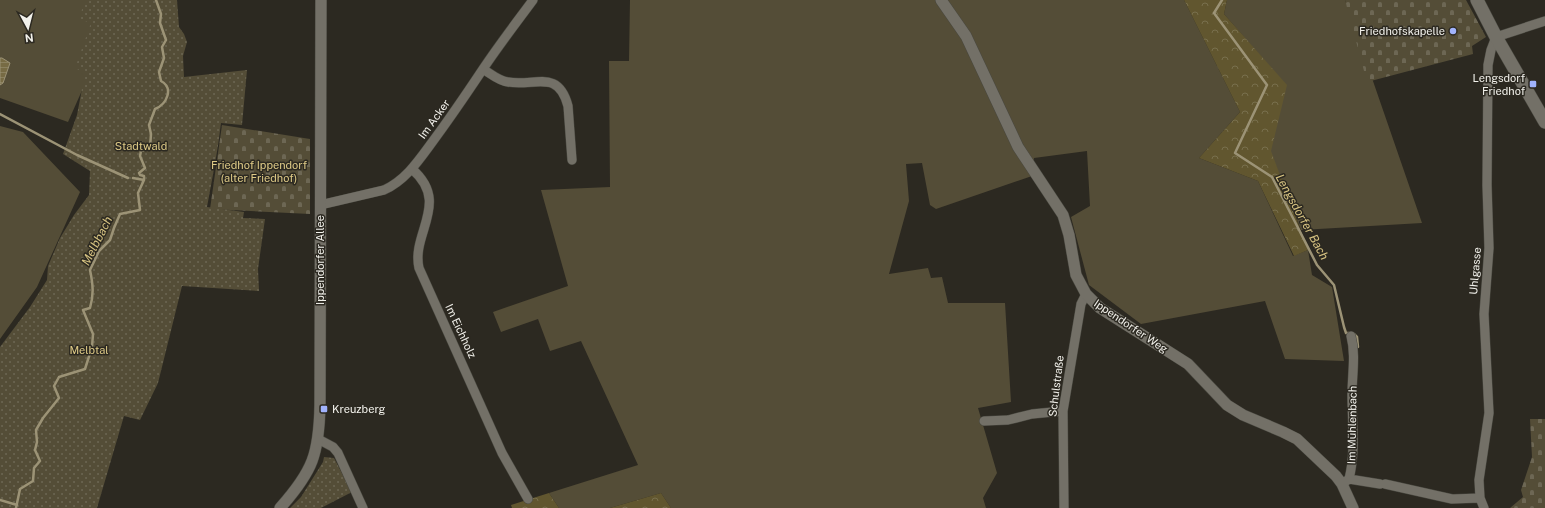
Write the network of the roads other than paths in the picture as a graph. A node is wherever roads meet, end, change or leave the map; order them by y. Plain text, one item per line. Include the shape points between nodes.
1 (321, 0) edge
2 (534, 0) edge
3 (941, 0) edge
4 (1477, 0) edge
5 (1545, 21) edge
6 (1496, 37) junction
7 (483, 69) junction
8 (1545, 122) edge
9 (572, 160) dead end
10 (412, 169) junction
11 (320, 205) junction
12 (1086, 294) junction
13 (1351, 336) dead end
14 (1063, 411) junction
15 (984, 421) dead end
16 (318, 439) junction
17 (1346, 481) junction
18 (1480, 498) junction
19 (528, 499) dead end
20 (280, 508) edge
21 (363, 508) edge
22 (1064, 508) edge
23 (1353, 508) edge
24 (1484, 508) edge

1 - 11 street, Ippendorfer Allee
2 - 7 street, Im Acker
3 - 12 street, Ippendorfer Weg via 966,36 1018,147 1063,215 1076,275
4 - 6 main road
5 - 6 street
6 - 8 main road
6 - 18 street, Uhlgasse via 1490,50 1488,71 1489,248 1484,314 1489,413 1479,480
7 - 9 street via 508,82 543,81 554,84 561,90 568,106
7 - 10 street, Im Acker
10 - 11 street, Im Acker via 397,183 384,190
10 - 19 street, Im Eichholz via 424,183 430,204 417,255 419,268 502,453
11 - 16 street, Ippendorfer Allee
12 - 14 street, Schulstraße via 1081,304
12 - 17 street, Ippendorfer Weg via 1100,308 1188,364 1231,408 1297,439 1336,476
13 - 17 street, Im Mühlenbach via 1354,347 1353,444
14 - 15 street via 1032,414 1008,420
14 - 22 street, Schulstraße
16 - 20 street, Ippendorfer Allee via 307,474
16 - 21 street via 333,447 338,453
17 - 18 street via 1382,484 1452,499
17 - 23 street
18 - 24 street, Uhlgasse

